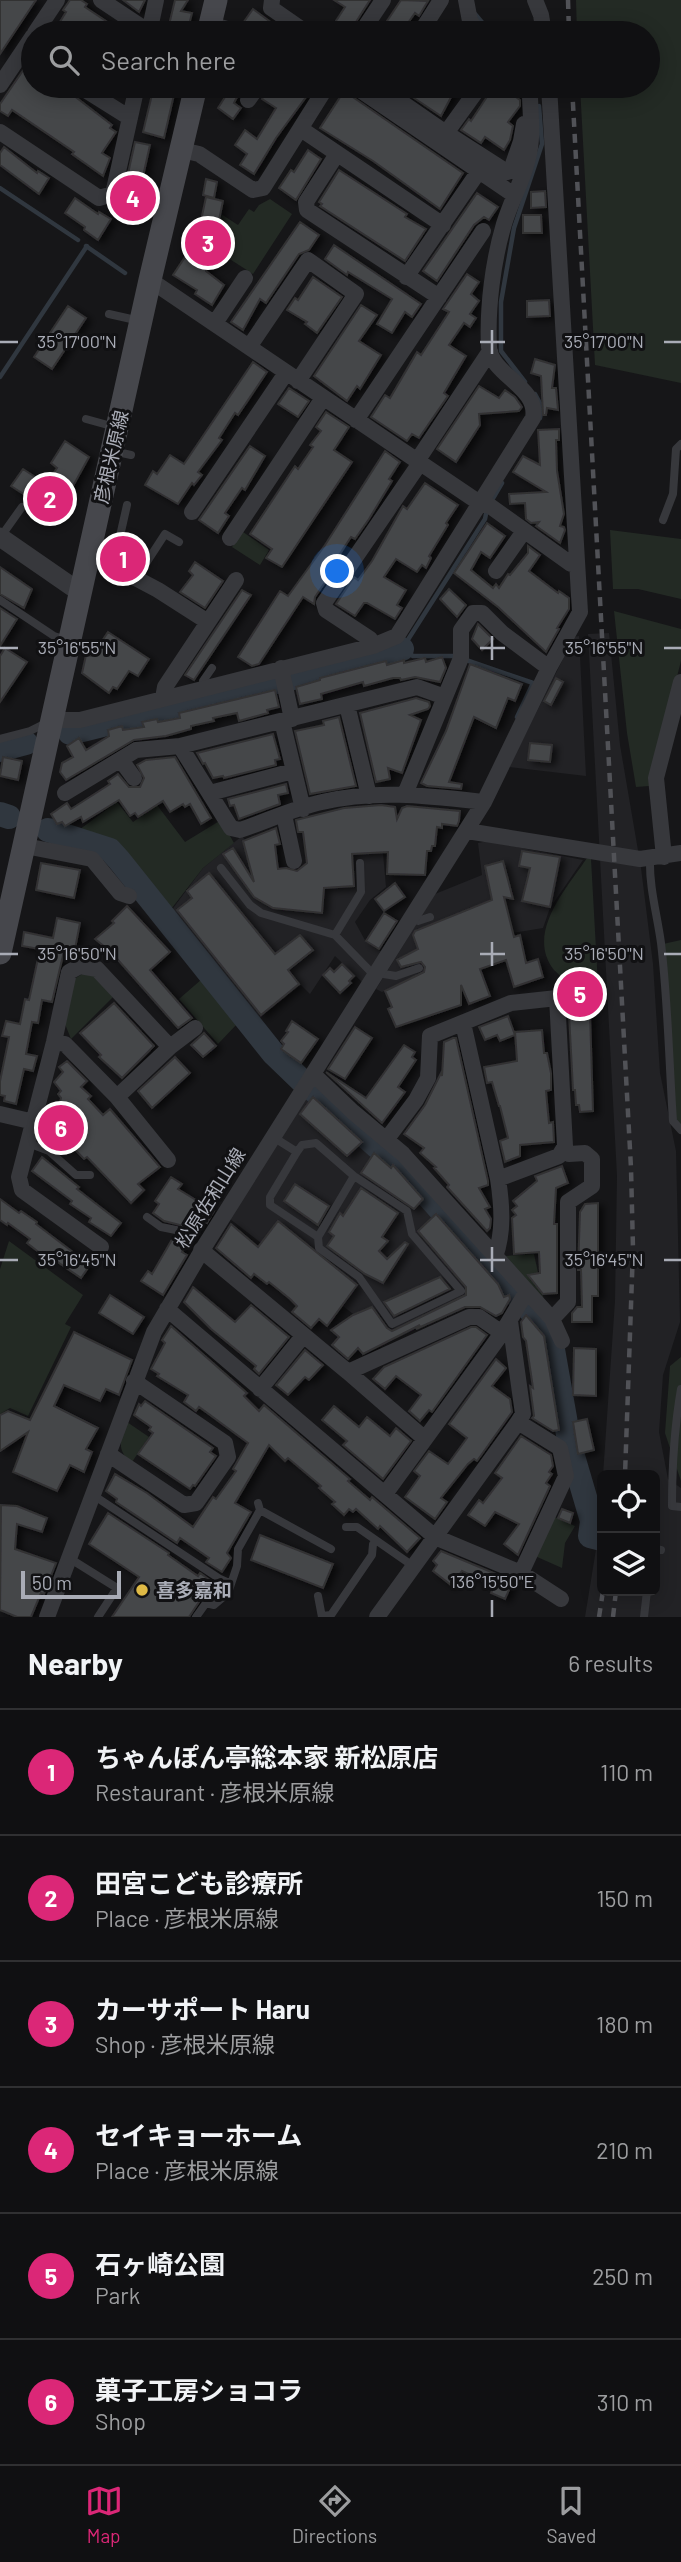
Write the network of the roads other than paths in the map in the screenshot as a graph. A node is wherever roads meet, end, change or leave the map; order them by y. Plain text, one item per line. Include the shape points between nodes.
1 (57, 0) edge
2 (101, 0) edge
3 (156, 0) edge
4 (216, 0) edge
5 (272, 0) edge
6 (383, 0) edge
7 (441, 0) edge
8 (466, 0) edge
9 (535, 0) edge
10 (45, 21) edge
11 (132, 21) edge
12 (152, 21) edge
13 (211, 21) edge
14 (290, 21) edge
15 (369, 21) edge
16 (427, 21) edge
17 (470, 21) edge
18 (542, 21) edge
19 (21, 57) edge
20 (0, 85) edge
21 (98, 98) edge
22 (134, 98) edge
23 (193, 98) edge
24 (320, 98) edge
25 (372, 98) edge
26 (397, 98) edge
27 (472, 98) edge
28 (526, 98) edge
29 (527, 98) edge
30 (549, 98) edge
31 (130, 118) junction
32 (301, 129) junction
33 (0, 132) edge
34 (446, 134) junction
35 (182, 150) junction
36 (337, 153) junction
37 (479, 171) junction
38 (514, 195) junction
39 (443, 225) junction
40 (483, 231) dead end
41 (406, 277) junction
42 (245, 278) dead end
43 (150, 280) junction
44 (439, 297) junction
45 (109, 314) dead end
46 (141, 321) junction
47 (215, 323) junction
48 (249, 347) junction
49 (490, 351) junction
50 (292, 377) junction
51 (323, 398) junction
52 (86, 419) dead end
53 (356, 420) junction
54 (120, 444) junction
55 (681, 444) edge
56 (418, 462) junction
57 (481, 504) junction
58 (22, 507) dead end
59 (108, 507) junction
60 (192, 512) dead end
61 (663, 520) dead end
62 (524, 531) junction
63 (120, 536) dead end
64 (0, 538) edge
65 (230, 538) dead end
66 (179, 542) dead end
67 (89, 557) junction
68 (576, 564) junction
69 (496, 570) dead end
70 (233, 578) dead end
71 (135, 580) junction
72 (81, 593) junction
73 (0, 600) edge
74 (208, 622) junction
75 (70, 641) junction
76 (373, 646) junction
77 (212, 668) dead end
78 (549, 668) junction
79 (283, 676) junction
80 (681, 682) edge
81 (204, 688) junction
82 (445, 697) junction
83 (163, 698) junction
84 (347, 705) junction
85 (52, 720) junction
86 (287, 720) junction
87 (0, 739) edge
88 (180, 746) junction
89 (121, 760) junction
90 (293, 771) junction
91 (134, 778) dead end
92 (65, 793) dead end
93 (210, 793) junction
94 (405, 794) junction
95 (369, 796) junction
96 (484, 802) junction
97 (303, 808) junction
98 (284, 815) junction
99 (467, 831) junction
100 (25, 846) junction
101 (681, 853) edge
102 (657, 858) junction
103 (294, 861) dead end
104 (360, 863) dead end
105 (220, 868) dead end
106 (129, 896) dead end
107 (430, 917) dead end
108 (412, 918) junction
109 (335, 935) junction
110 (0, 953) edge
111 (419, 968) dead end
112 (377, 973) junction
113 (463, 1023) junction
114 (195, 1028) dead end
115 (54, 1042) junction
116 (170, 1048) junction
117 (313, 1074) junction
118 (117, 1097) junction
119 (0, 1114) edge
120 (34, 1122) junction
121 (681, 1130) edge
122 (273, 1137) junction
123 (386, 1140) junction
124 (28, 1143) junction
125 (563, 1150) junction
126 (298, 1152) junction
127 (168, 1160) dead end
128 (90, 1175) dead end
129 (354, 1176) junction
130 (498, 1179) junction
131 (147, 1217) dead end
132 (176, 1230) dead end
133 (318, 1237) junction
134 (101, 1247) dead end
135 (201, 1251) junction
136 (495, 1257) junction
137 (524, 1297) junction
138 (164, 1307) junction
139 (552, 1319) junction
140 (506, 1327) junction
141 (303, 1336) junction
142 (562, 1341) dead end
143 (348, 1373) junction
144 (134, 1381) junction
145 (260, 1389) junction
146 (681, 1389) edge
147 (518, 1422) junction
148 (425, 1439) junction
149 (107, 1454) junction
150 (90, 1493) junction
151 (385, 1494) junction
152 (681, 1507) edge
153 (346, 1527) dead end
154 (435, 1536) junction
155 (376, 1541) junction
156 (331, 1549) dead end
157 (69, 1558) junction
158 (411, 1572) junction
159 (521, 1573) junction
160 (231, 1584) junction
161 (318, 1596) dead end
162 (646, 1596) edge
163 (561, 1599) dead end
164 (47, 1617) edge
165 (98, 1617) edge
166 (196, 1617) edge
167 (322, 1617) edge
168 (377, 1617) edge
169 (644, 1617) edge

1 - 10 street
2 - 11 street
3 - 12 street
4 - 13 main road
5 - 14 street via 271,8
6 - 15 street
7 - 16 street
8 - 17 street
9 - 18 street
19 - 20 street
21 - 31 street
22 - 31 street
23 - 35 main road, 彦根米原線
24 - 32 street
25 - 37 street
26 - 34 street
27 - 34 street
28 - 34 street via 521,141 507,172
29 - 38 street via 530,146
30 - 68 street, 松原佐和山線
31 - 33 street via 113,194 99,198
32 - 35 street via 263,188 253,190 199,154
32 - 36 street
35 - 43 main road, 彦根米原線 via 155,233
36 - 39 street
36 - 41 street via 306,202 307,210
37 - 38 street
37 - 39 street
38 - 49 street via 495,267
39 - 41 street
40 - 44 street
41 - 44 street
42 - 47 street
43 - 46 main road, 彦根米原線
43 - 47 street
44 - 53 street
45 - 46 lane
46 - 54 main road, 彦根米原線
47 - 48 street
48 - 50 street
48 - 50 street via 308,260 356,294
49 - 56 street
49 - 57 street via 523,390 534,411
50 - 51 street
50 - 60 street
51 - 53 street
51 - 65 street
52 - 54 lane
53 - 56 street via 374,438
54 - 59 main road, 彦根米原線
55 - 61 lane via 676,449 673,494
56 - 57 street
56 - 76 street via 324,603 326,610 370,639
57 - 62 street
57 - 76 street via 397,636
58 - 64 lane
59 - 63 lane via 127,508
59 - 67 main road, 彦根米原線
62 - 68 street
62 - 69 street
64 - 72 street
66 - 71 lane via 165,534
67 - 71 street
67 - 72 main road, 彦根米原線
68 - 78 street, 松原佐和山線 via 579,612
70 - 74 street
71 - 74 street via 160,587
72 - 75 main road, 彦根米原線
73 - 75 lane via 54,636
74 - 83 street via 165,687
75 - 85 main road, 彦根米原線
76 - 79 street via 299,660
77 - 81 lane via 203,681
78 - 82 street via 478,611 461,631 461,658
78 - 96 street, 松原佐和山線 via 498,784
79 - 81 street
79 - 86 street
80 - 102 street via 656,778
81 - 83 street
82 - 84 street via 417,687
82 - 94 street
83 - 85 street via 80,720
84 - 86 street
84 - 95 street
85 - 87 lane
85 - 100 main road, 彦根米原線
86 - 88 street
86 - 90 street
88 - 89 street via 136,750
88 - 93 street
89 - 91 street
89 - 92 street
90 - 93 street
90 - 97 street
93 - 98 street via 231,828 240,830
94 - 95 street
94 - 96 street
95 - 97 street
96 - 99 street, 松原佐和山線
97 - 98 street
98 - 103 street
99 - 102 street via 489,830 607,855
99 - 108 street, 松原佐和山線
100 - 106 street via 86,865 92,859 120,893
100 - 110 main road, 彦根米原線
101 - 102 street
102 - 121 lane via 649,883 661,944 673,1121
104 - 109 lane via 361,892
105 - 109 lane via 261,913
107 - 108 lane
108 - 112 street, 松原佐和山線
109 - 112 lane
111 - 112 lane via 396,976
112 - 117 street, 松原佐和山線
113 - 123 street via 430,1036 428,1078
113 - 125 street via 511,1003 558,998
113 - 130 street
114 - 116 street
115 - 116 street via 69,972 80,966 97,969
115 - 118 street via 65,1044
115 - 120 street
116 - 118 street
117 - 122 street, 松原佐和山線
117 - 123 street
118 - 127 street
119 - 120 street
120 - 124 street
122 - 126 lane
122 - 135 street, 松原佐和山線
123 - 136 street
124 - 128 lane via 49,1151 76,1175
124 - 134 street via 19,1177 22,1190
125 - 130 street via 559,1156
125 - 139 street via 592,1159 592,1186 568,1202 568,1303
126 - 129 lane via 302,1146 316,1143
126 - 133 lane via 270,1197 270,1205
129 - 133 lane
129 - 133 lane via 407,1211 412,1234 461,1291 391,1324 359,1277 319,1248
130 - 136 street via 502,1205
131 - 132 lane via 159,1229
135 - 138 street, 松原佐和山線
135 - 141 street
136 - 137 street
137 - 139 street
137 - 140 street
138 - 144 street, 松原佐和山線
138 - 145 street
139 - 142 street
140 - 143 street via 469,1317
140 - 147 street via 523,1414
140 - 148 street
141 - 143 street
141 - 145 street
143 - 148 street
144 - 149 street, 松原佐和山線
144 - 149 street via 225,1443 228,1457 196,1503 184,1505
145 - 151 street
146 - 152 lane via 674,1426 672,1506
147 - 154 street
147 - 159 street via 560,1448 566,1476
148 - 151 street
149 - 150 street, 松原佐和山線
150 - 157 street, 松原佐和山線
150 - 160 lane
151 - 154 street
153 - 155 lane via 357,1527
154 - 158 street
154 - 159 street
155 - 158 lane
155 - 167 lane via 372,1555 331,1615
156 - 160 lane via 259,1507 237,1549
157 - 164 street, 松原佐和山線
157 - 165 lane via 117,1588
158 - 168 street
159 - 163 street
160 - 166 lane via 228,1593 214,1605 206,1603
161 - 167 lane
162 - 169 lane

